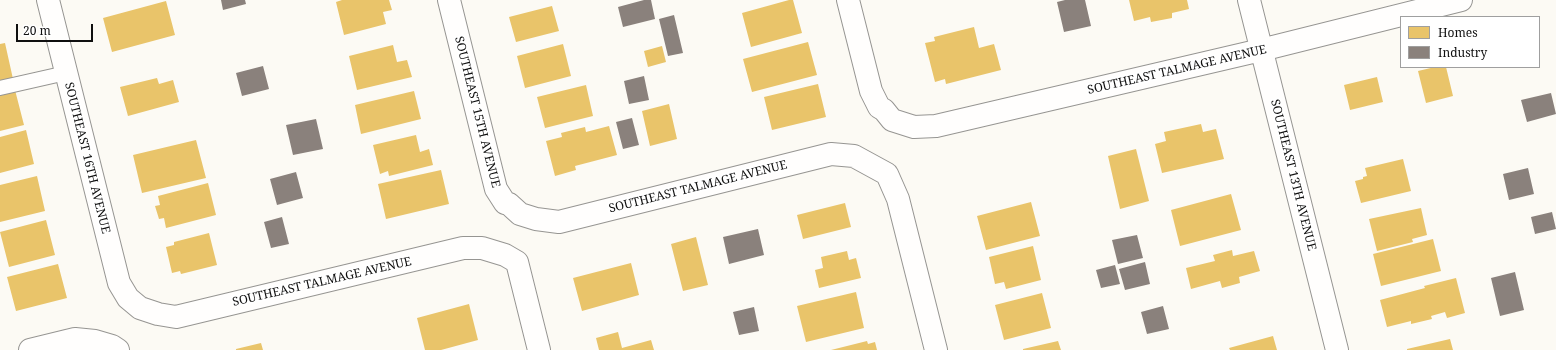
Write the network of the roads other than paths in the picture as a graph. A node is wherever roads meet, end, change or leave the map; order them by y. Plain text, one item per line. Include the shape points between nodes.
1 (48, 0) edge
2 (449, 0) edge
3 (848, 0) edge
4 (1248, 0) edge
5 (1461, 0) edge
6 (1261, 50) junction
7 (66, 73) junction
8 (0, 88) edge
9 (520, 214) joint
10 (140, 308) joint
11 (115, 348) edge
12 (30, 350) edge
13 (540, 350) edge
14 (936, 350) edge
15 (1337, 350) edge

1 - 7 street, SOUTHEAST 16TH AVENUE
2 - 9 street, SOUTHEAST 15TH AVENUE via 496,189 505,203
3 - 6 street, SOUTHEAST TALMAGE AVENUE via 871,91 879,107 892,120 914,127 936,126
4 - 6 street, SOUTHEAST 13TH AVENUE
5 - 6 street, SOUTHEAST TALMAGE AVENUE
6 - 15 street, SOUTHEAST 13TH AVENUE
7 - 8 lane
7 - 10 street, SOUTHEAST 16TH AVENUE via 119,283 128,298
9 - 14 street, SOUTHEAST TALMAGE AVENUE via 559,222 830,154 854,156 887,174 898,199
10 - 13 street, SOUTHEAST TALMAGE AVENUE via 176,316 462,248 482,248 505,255 517,262
11 - 12 street via 95,341 75,339

